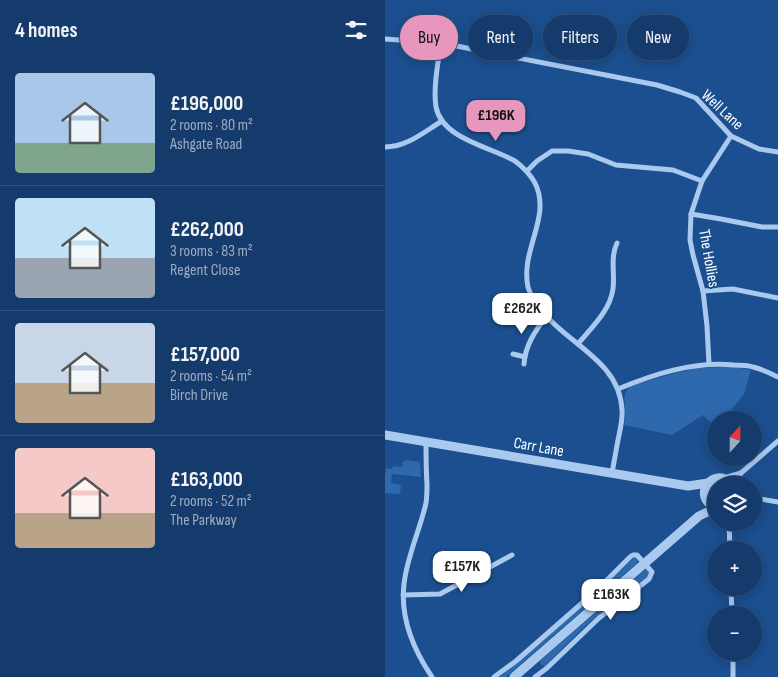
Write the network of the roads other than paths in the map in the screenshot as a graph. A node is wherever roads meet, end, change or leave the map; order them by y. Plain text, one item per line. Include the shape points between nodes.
1 (385, 39) edge
2 (400, 40) edge
3 (458, 46) edge
4 (439, 60) edge
5 (442, 121) junction
6 (731, 136) junction
7 (385, 147) edge
8 (778, 152) edge
9 (527, 171) junction
10 (702, 181) junction
11 (691, 214) junction
12 (778, 227) edge
13 (617, 243) dead end
14 (703, 291) junction
15 (778, 298) edge
16 (546, 317) junction
17 (578, 344) junction
18 (513, 354) dead end
19 (525, 357) junction
20 (525, 364) dead end
21 (709, 364) junction
22 (778, 377) edge
23 (618, 388) junction
24 (385, 435) edge
25 (778, 441) edge
26 (426, 442) junction
27 (612, 473) junction
28 (741, 473) junction
29 (731, 476) edge
30 (739, 476) edge
31 (707, 483) edge
32 (707, 485) edge
33 (688, 486) junction
34 (705, 498) junction
35 (762, 499) edge
36 (707, 501) edge
37 (778, 502) edge
38 (707, 512) edge
39 (699, 516) junction
40 (512, 555) dead end
41 (645, 563) junction
42 (403, 595) junction
43 (733, 661) edge
44 (432, 677) edge
45 (494, 677) edge
46 (514, 677) edge
47 (535, 677) edge
48 (733, 677) edge

1 - 2 street, Well Lane
3 - 6 street, Well Lane via 680,92 696,98
4 - 5 street via 435,96 436,109
5 - 7 street via 409,142
5 - 9 street via 464,139 515,162
6 - 8 street, Well Lane via 759,149
6 - 10 street, The Hollies
9 - 10 street via 553,151 568,151 616,165 673,170
9 - 16 street via 540,197 541,209 529,254 528,288
10 - 11 street, The Hollies
11 - 12 street
11 - 14 street, The Hollies via 693,255
13 - 17 street via 613,250 610,299 600,318
14 - 15 street via 733,289
14 - 21 street, The Hollies
16 - 17 street
16 - 19 street via 535,332
17 - 23 street via 601,364
18 - 19 street
19 - 20 street
21 - 22 street via 752,366
21 - 23 street via 657,374
23 - 27 street via 622,409
24 - 26 street, Carr Lane
25 - 28 street
26 - 27 street, Carr Lane
26 - 42 street via 427,502 409,560
27 - 33 street, Carr Lane
28 - 29 street
28 - 30 street
31 - 33 street, Carr Lane
32 - 34 street
33 - 34 street, Carr Lane
34 - 36 street, Carr Lane
34 - 39 street
35 - 37 street
38 - 39 street
39 - 41 street
40 - 42 street via 440,594
41 - 45 street via 637,555 630,557 597,590
41 - 46 street
41 - 47 street via 652,572 649,579 599,618
42 - 44 street via 408,630
43 - 48 street

